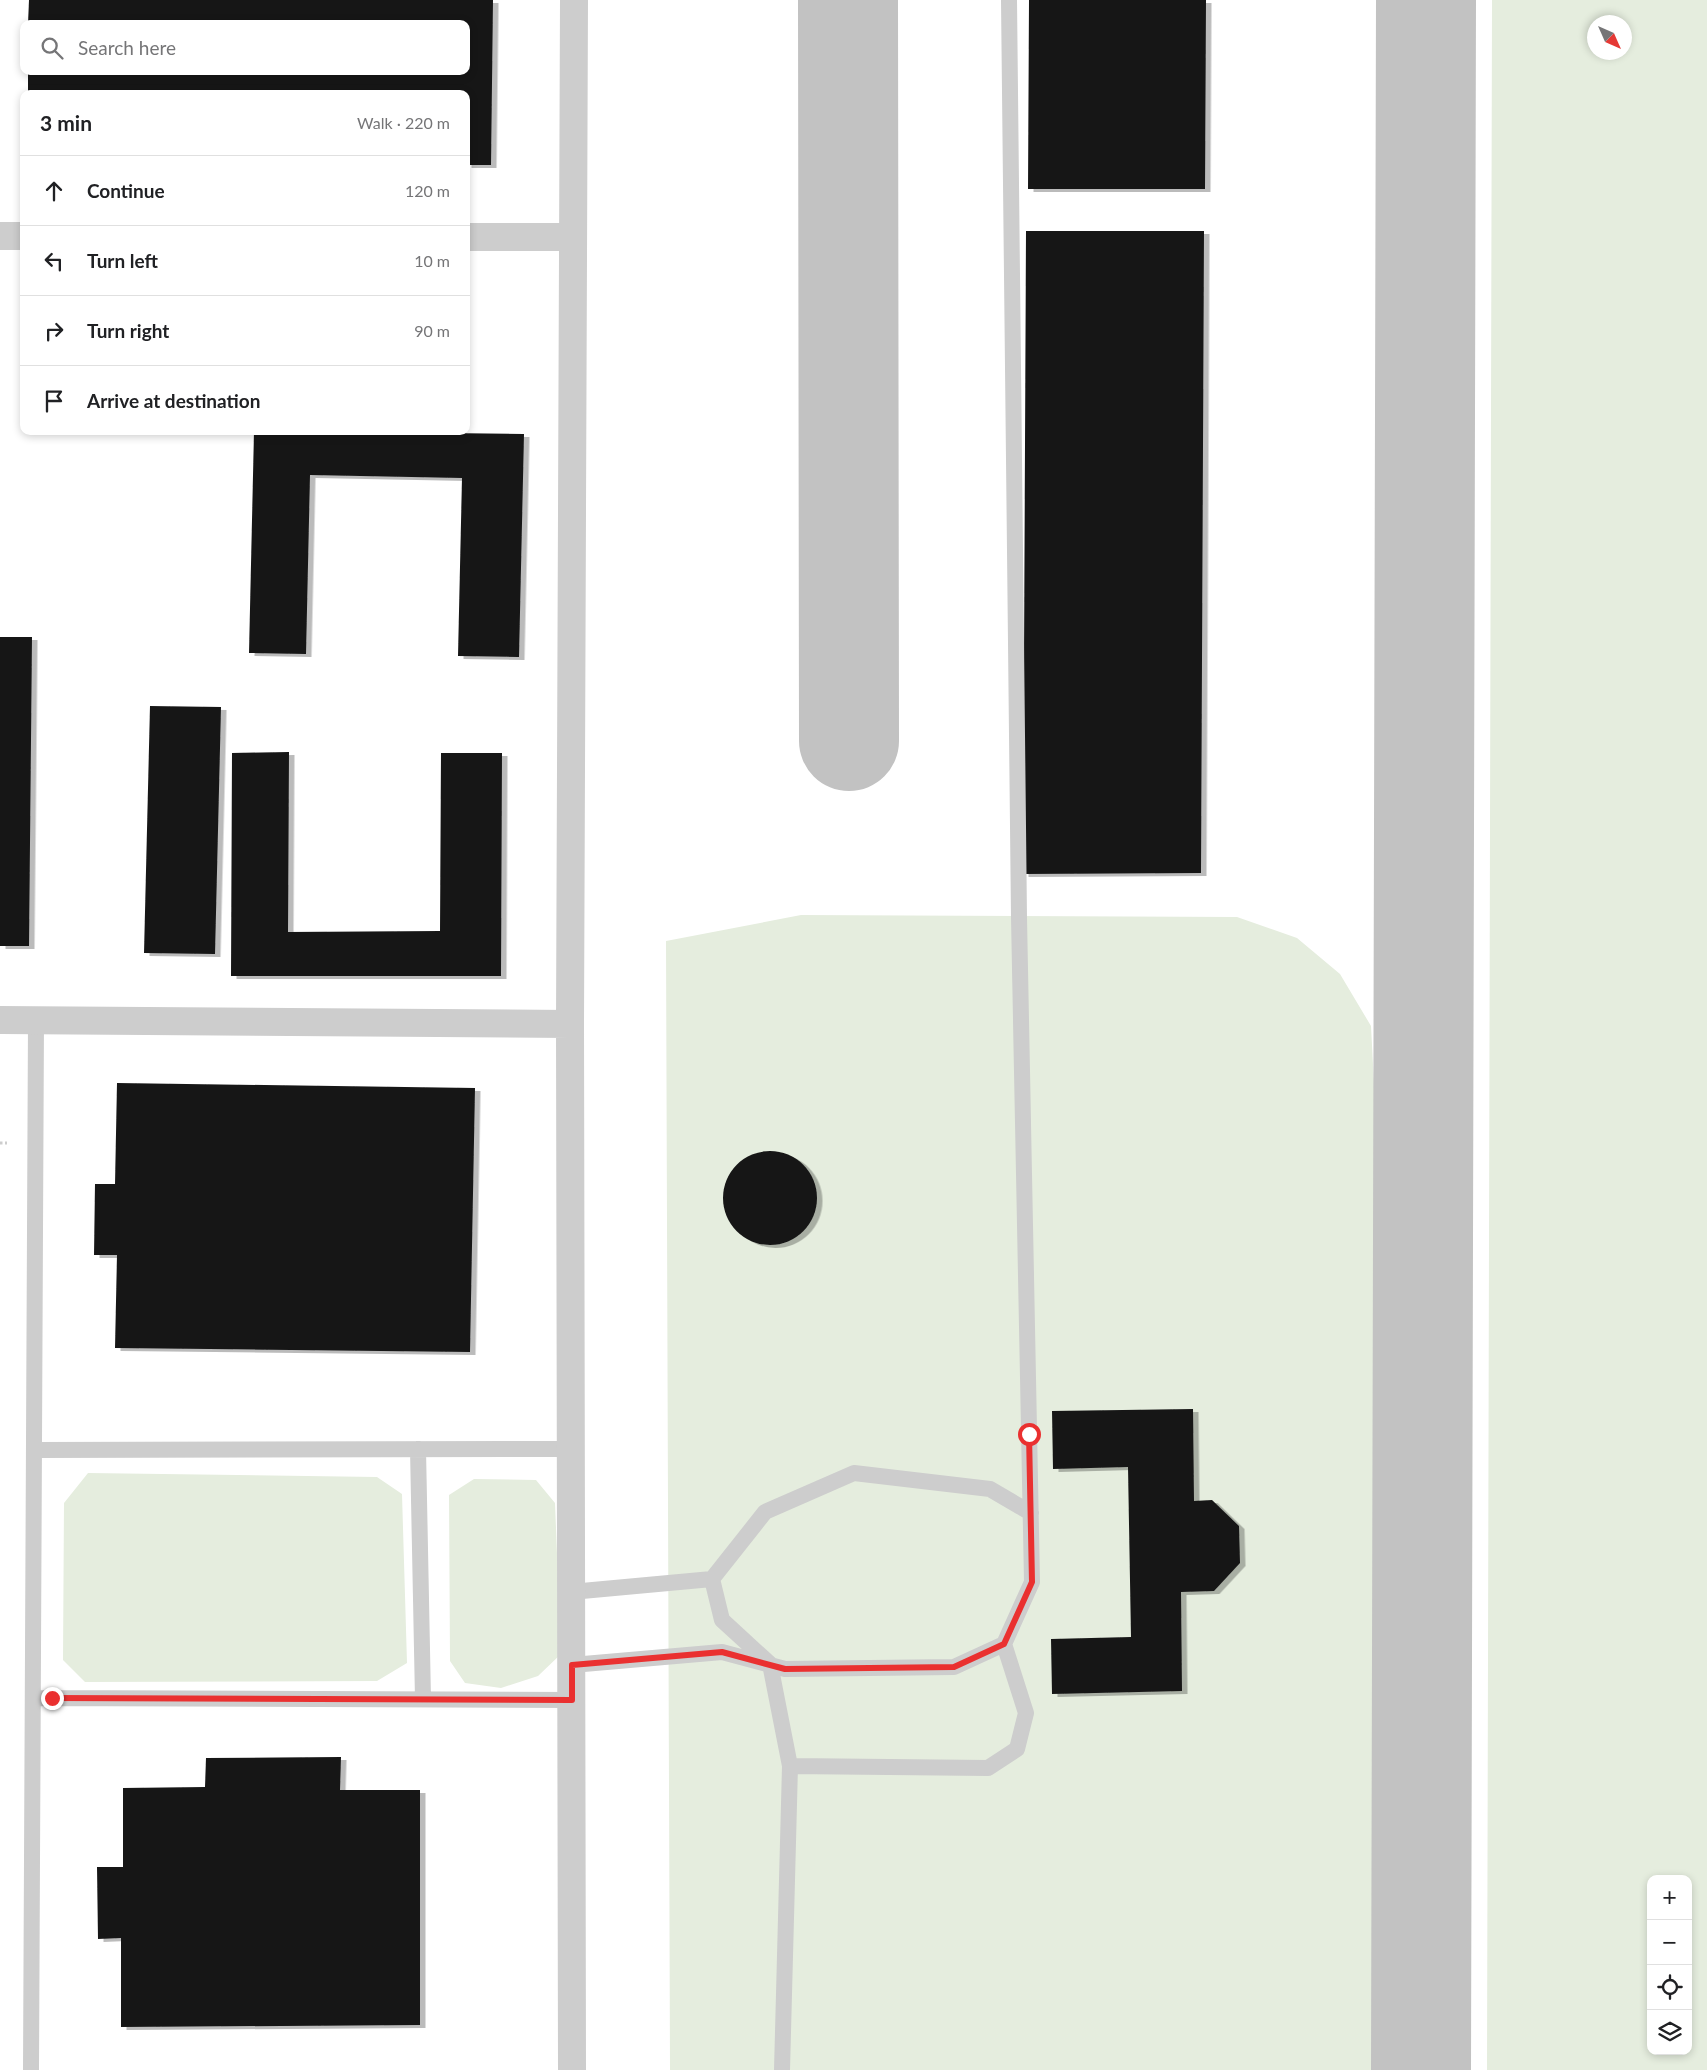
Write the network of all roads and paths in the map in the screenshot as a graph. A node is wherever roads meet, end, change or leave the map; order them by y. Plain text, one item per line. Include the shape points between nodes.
1 (574, 0) edge
2 (1009, 0) edge
3 (0, 236) edge
4 (20, 236) edge
5 (470, 237) edge
6 (573, 238) junction
7 (0, 1020) edge
8 (36, 1020) junction
9 (570, 1024) junction
10 (418, 1449) junction
11 (571, 1449) junction
12 (34, 1450) junction
13 (1031, 1513) junction
14 (712, 1579) junction
15 (572, 1592) junction
16 (1004, 1644) junction
17 (770, 1664) junction
18 (572, 1665) junction
19 (33, 1698) junction
20 (423, 1699) junction
21 (572, 1700) junction
22 (790, 1766) junction
23 (31, 2070) edge
24 (572, 2070) edge
25 (782, 2070) edge

1 - 6 street
2 - 13 lane via 1019,928
3 - 4 street
5 - 6 street
6 - 9 street
7 - 8 street
8 - 9 street
8 - 12 lane
9 - 11 street
10 - 11 lane
10 - 12 lane
10 - 20 lane
11 - 15 street
12 - 19 lane
13 - 14 lane via 990,1489 854,1473 765,1512
13 - 16 lane via 1032,1582
14 - 15 lane
14 - 17 lane via 722,1620
15 - 18 street
16 - 17 lane via 954,1667 785,1669
16 - 22 lane via 1026,1713 1017,1749 988,1768
17 - 18 lane via 722,1652
17 - 22 lane
18 - 21 street
19 - 20 lane
19 - 23 lane
20 - 21 lane
21 - 24 street
22 - 25 lane

